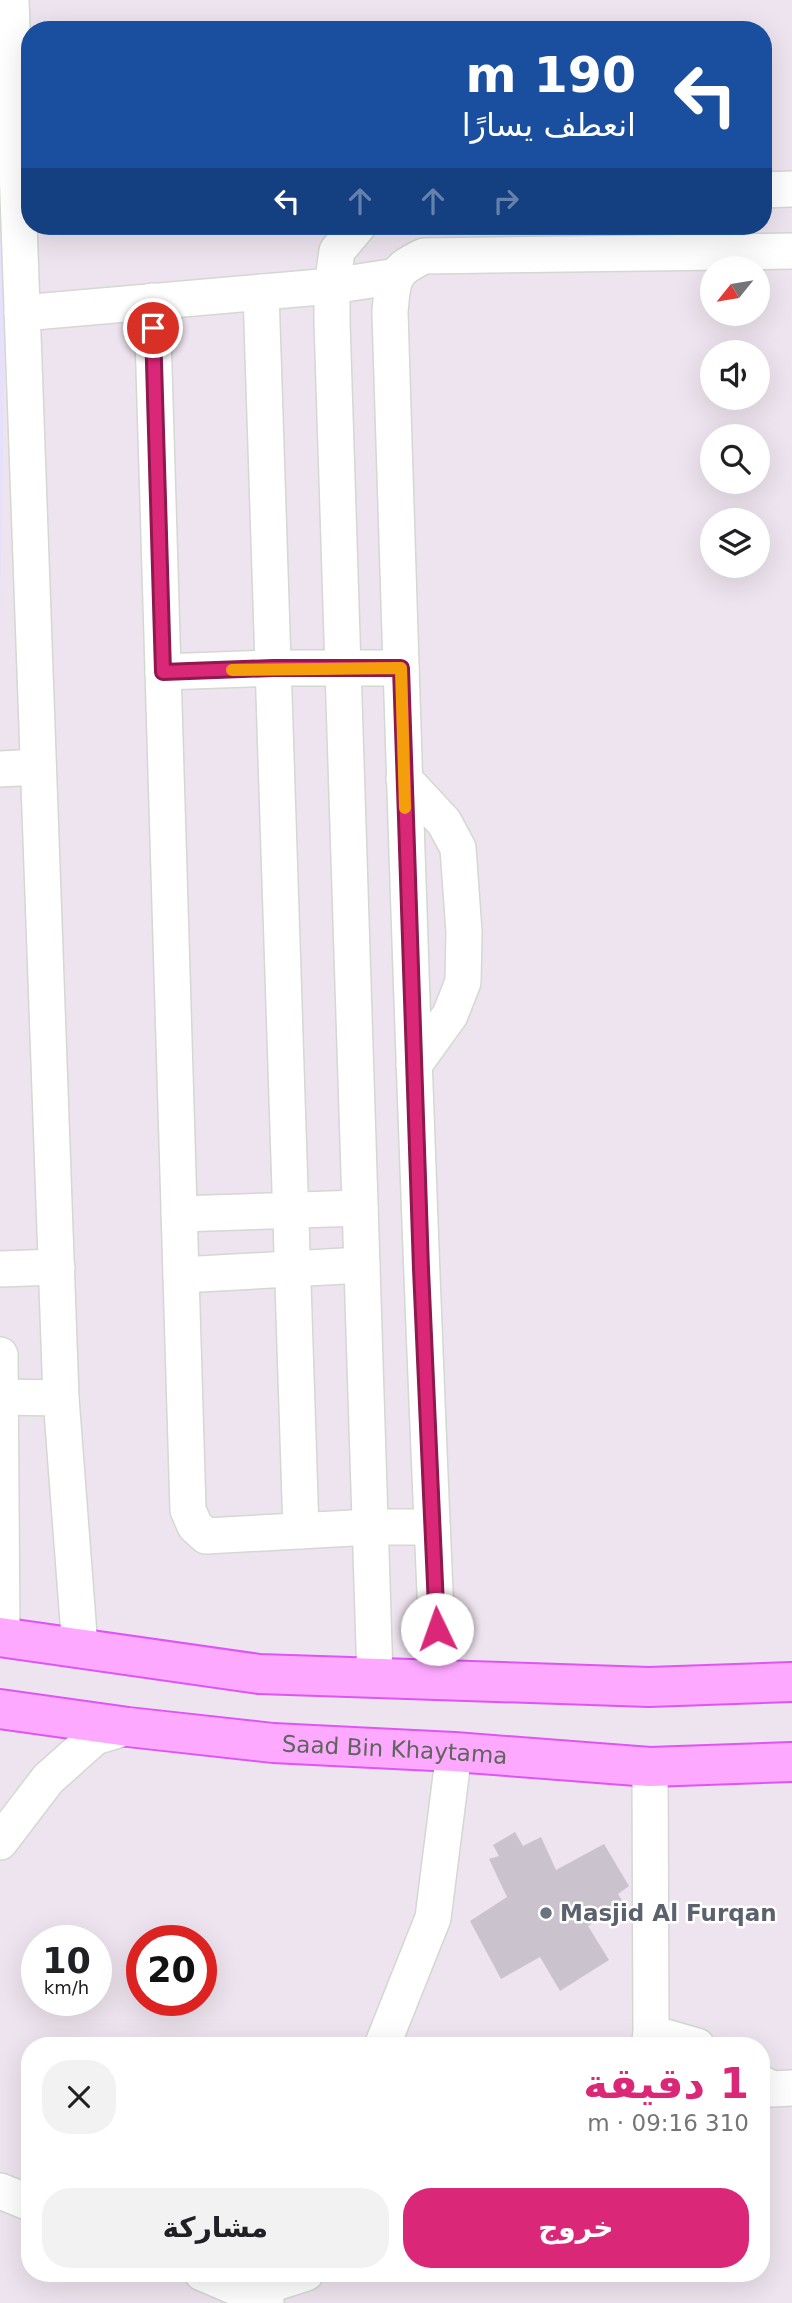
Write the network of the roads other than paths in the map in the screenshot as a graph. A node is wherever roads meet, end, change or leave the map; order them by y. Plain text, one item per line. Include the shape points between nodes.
1 (11, 0) edge
2 (8, 128) edge
3 (792, 189) edge
4 (772, 190) edge
5 (350, 235) edge
6 (792, 251) edge
7 (397, 276) junction
8 (332, 286) junction
9 (261, 292) junction
10 (152, 302) junction
11 (22, 313) junction
12 (342, 667) junction
13 (273, 668) junction
14 (401, 668) junction
15 (163, 672) junction
16 (38, 767) junction
17 (0, 769) edge
18 (404, 779) junction
19 (414, 1065) junction
20 (417, 1160) junction
21 (359, 1164) junction
22 (360, 1208) junction
23 (291, 1210) junction
24 (179, 1214) junction
25 (362, 1265) junction
26 (57, 1267) junction
27 (292, 1268) junction
28 (0, 1269) edge
29 (181, 1275) junction
30 (0, 1354) edge
31 (0, 1397) edge
32 (61, 1398) junction
33 (371, 1527) junction
34 (432, 1527) junction
35 (301, 1531) junction
36 (1, 1637) edge
37 (80, 1648) junction
38 (375, 1678) junction
39 (439, 1680) junction
40 (792, 1682) edge
41 (0, 1709) edge
42 (128, 1727) junction
43 (454, 1752) junction
44 (792, 1762) edge
45 (650, 1767) junction
46 (0, 1842) edge
47 (386, 2037) edge
48 (650, 2037) edge
49 (770, 2088) edge
50 (792, 2088) edge
51 (0, 2190) edge
52 (21, 2199) edge
53 (255, 2282) edge
54 (278, 2286) edge

1 - 2 street
2 - 11 street
3 - 4 street
5 - 8 street via 337,251
6 - 7 street via 424,256 403,266
7 - 8 street
7 - 14 street via 390,312
8 - 9 street
8 - 12 street
9 - 10 street
9 - 13 street
10 - 11 street
10 - 15 street
11 - 16 street
12 - 13 street
12 - 14 street
12 - 21 street
13 - 15 street
13 - 23 street
14 - 18 street
15 - 24 street
16 - 17 street
16 - 26 street
18 - 19 street
18 - 19 street via 444,822 458,848 464,932 463,982 450,1015
19 - 20 street
20 - 21 street
20 - 34 street
21 - 22 street
22 - 23 street
22 - 25 street
23 - 24 street
23 - 27 street
24 - 29 street
25 - 27 street
25 - 33 street
26 - 28 street
26 - 32 street
27 - 29 street
27 - 35 street
29 - 35 street via 188,1510 195,1526 205,1536
30 - 31 street
31 - 32 street
31 - 36 street
32 - 37 street
33 - 34 street
33 - 35 street
33 - 38 street
34 - 39 street
36 - 37 main road
37 - 38 main road via 259,1674
38 - 39 main road
39 - 40 main road via 649,1687
41 - 42 main road, Saad Bin Khaytama
42 - 43 main road, Saad Bin Khaytama via 272,1743
42 - 46 street via 95,1737 48,1779
43 - 45 main road, Saad Bin Khaytama
43 - 47 street via 433,1918
44 - 45 main road, Saad Bin Khaytama
45 - 48 street
49 - 50 street
51 - 52 street
53 - 54 street

